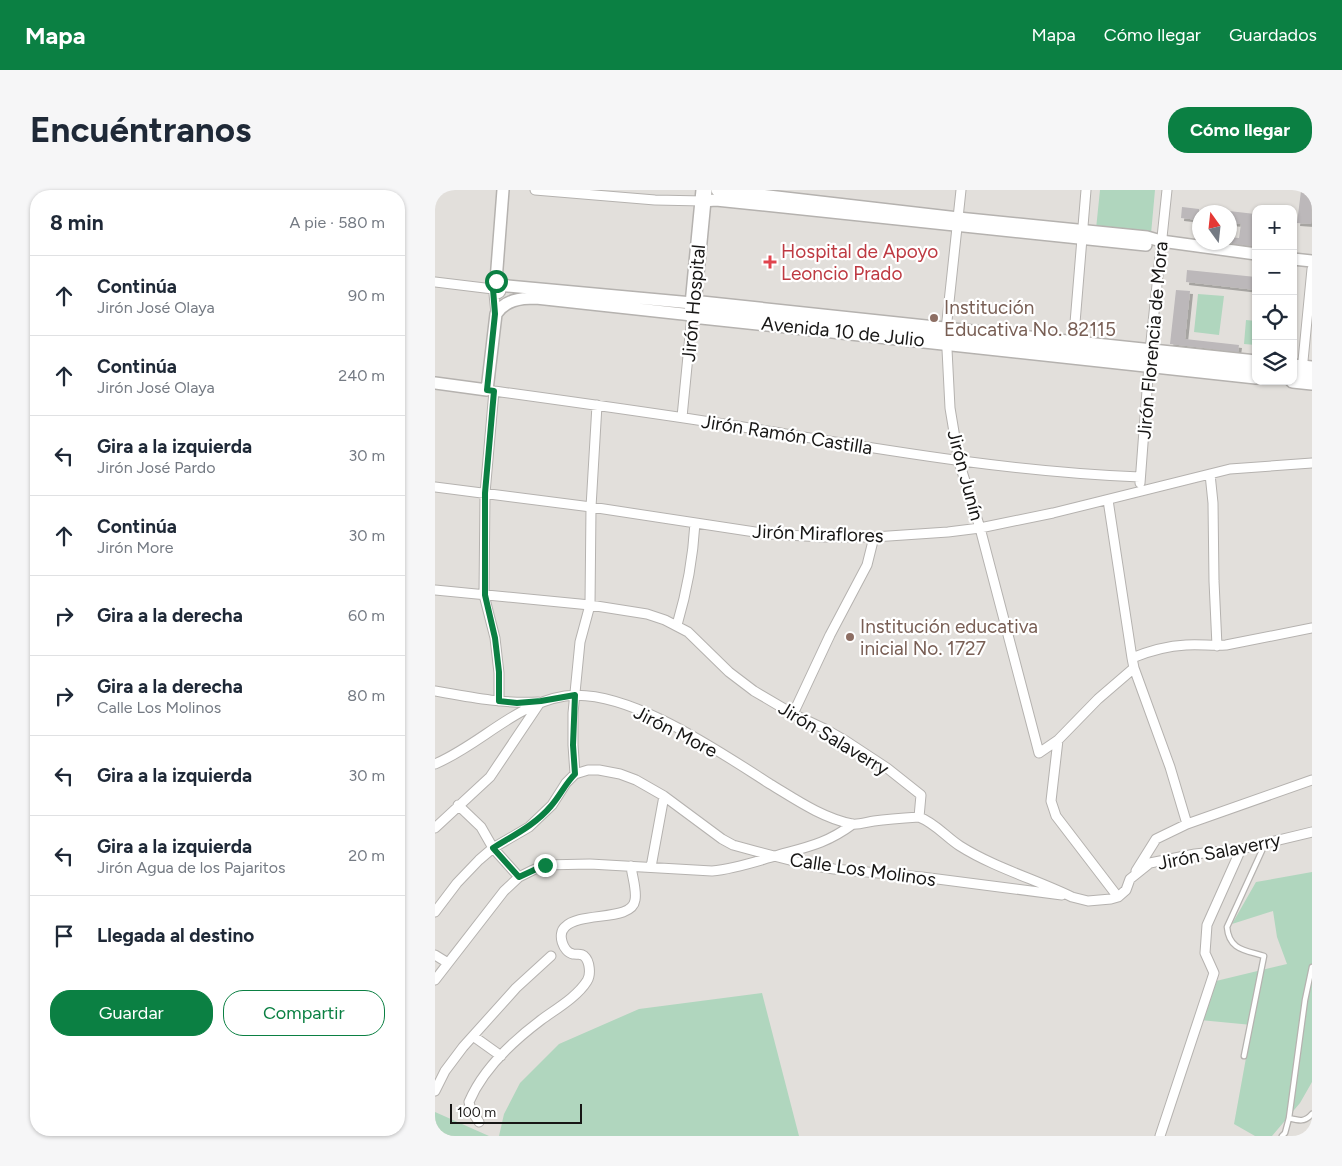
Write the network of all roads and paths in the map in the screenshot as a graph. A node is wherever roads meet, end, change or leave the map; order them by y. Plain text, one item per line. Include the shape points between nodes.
1 (503, 190) edge
2 (535, 190) edge
3 (717, 190) edge
4 (961, 190) edge
5 (1086, 190) edge
6 (1167, 190) edge
7 (703, 196) edge
8 (958, 222) junction
9 (1081, 235) junction
10 (1161, 241) junction
11 (1252, 253) edge
12 (1297, 260) edge
13 (1312, 262) edge
14 (1312, 269) edge
15 (435, 282) edge
16 (498, 291) junction
17 (525, 293) junction
18 (692, 309) junction
19 (947, 336) junction
20 (1073, 350) junction
21 (1150, 358) junction
22 (1252, 363) edge
23 (1302, 374) edge
24 (1252, 375) edge
25 (435, 383) edge
26 (490, 390) junction
27 (597, 405) junction
28 (682, 417) junction
29 (959, 462) junction
30 (1312, 463) edge
31 (1209, 474) junction
32 (1140, 477) junction
33 (435, 487) edge
34 (1139, 491) junction
35 (485, 493) junction
36 (1108, 500) junction
37 (591, 507) junction
38 (695, 523) junction
39 (980, 528) junction
40 (873, 537) junction
41 (435, 590) edge
42 (485, 595) junction
43 (590, 604) junction
44 (677, 625) junction
45 (1312, 628) edge
46 (1217, 646) junction
47 (1132, 658) junction
48 (1134, 668) junction
49 (435, 691) edge
50 (575, 695) junction
51 (499, 701) junction
52 (541, 701) junction
53 (793, 714) junction
54 (1059, 740) junction
55 (435, 764) edge
56 (575, 774) junction
57 (1312, 780) edge
58 (664, 796) junction
59 (458, 805) junction
60 (919, 817) junction
61 (853, 824) junction
62 (1187, 824) junction
63 (435, 828) edge
64 (1312, 832) edge
65 (1266, 843) junction
66 (493, 848) junction
67 (1241, 849) junction
68 (775, 856) junction
69 (631, 866) junction
70 (651, 867) junction
71 (519, 877) junction
72 (1130, 879) junction
73 (1072, 897) junction
74 (1118, 897) junction
75 (435, 912) edge
76 (435, 955) edge
77 (551, 956) dead end
78 (448, 964) junction
79 (1312, 967) edge
80 (435, 980) edge
81 (473, 1036) junction
82 (501, 1056) junction
83 (1244, 1056) dead end
84 (435, 1091) edge
85 (1312, 1114) edge
86 (1289, 1118) junction
87 (479, 1122) dead end
88 (1160, 1136) edge
89 (1281, 1136) edge

1 - 16 main road
2 - 7 street via 655,200
3 - 8 main road
4 - 8 street, Jirón Junín
5 - 9 street
6 - 10 street, Jirón Florencia de Mora
7 - 8 main road via 716,200
7 - 18 highway, Jirón Hospital
8 - 9 main road
8 - 19 street, Jirón Junín
9 - 10 main road via 1146,245
9 - 20 street
10 - 11 main road
10 - 21 street, Jirón Florencia de Mora
12 - 13 main road
14 - 23 street
15 - 16 street
16 - 17 main road, Avenida 10 de Julio
16 - 17 main road, Avenida 10 de Julio via 514,300
16 - 26 main road, Avenida 10 de Julio
17 - 18 main road, Avenida 10 de Julio
18 - 19 highway, Avenida 10 de Julio
18 - 28 street, Jirón Hospital
19 - 20 highway, Avenida 10 de Julio
19 - 29 street, Jirón Junín via 950,408
20 - 21 highway, Avenida 10 de Julio
21 - 22 highway, Avenida 10 de Julio
21 - 24 highway, Avenida 10 de Julio
21 - 32 street, Jirón Florencia de Mora
25 - 26 main road, Jirón Ramón Castilla
26 - 27 street, Jirón Ramón Castilla
26 - 35 street
27 - 28 street, Jirón Ramón Castilla
27 - 37 street
28 - 29 street, Jirón Ramón Castilla
29 - 32 street, Jirón Ramón Castilla via 1034,471
29 - 39 street, Jirón Junín
30 - 31 street via 1230,469
31 - 34 street
31 - 46 street via 1213,502
32 - 34 street, Jirón Florencia de Mora
33 - 35 street, Jirón Miraflores
34 - 36 street, Jirón Miraflores
35 - 37 street, Jirón Miraflores
35 - 42 street
36 - 39 street, Jirón Miraflores
36 - 47 street
37 - 38 street, Jirón Miraflores
37 - 43 street
38 - 40 street, Jirón Miraflores via 768,534
38 - 44 street via 687,592
39 - 40 street, Jirón Miraflores
39 - 54 street, Jirón Junín via 1039,753
40 - 53 street via 867,565
41 - 42 street, Jirón Salaverry
42 - 43 street, Jirón Salaverry
42 - 51 street via 495,638
43 - 44 street, Jirón Salaverry via 647,614
43 - 50 street via 580,642
44 - 53 street, Jirón Salaverry via 697,639 729,672
45 - 46 street
46 - 47 street via 1164,647
47 - 48 street
48 - 54 street via 1098,699
48 - 62 street
49 - 51 street
50 - 52 street, Jirón More
50 - 56 street
50 - 61 street, Jirón More via 603,698 651,715 797,800
51 - 52 street
52 - 55 street, Jirón More via 504,721 457,754
52 - 59 street via 490,777
53 - 60 street, Jirón Salaverry via 846,741 921,795
54 - 74 street via 1051,801 1056,816
56 - 58 street, Calle Los Molinos via 588,770 620,774
56 - 66 street via 551,806 529,827
57 - 62 street
58 - 68 street, Calle Los Molinos via 733,845
58 - 70 street
59 - 63 street
59 - 66 street via 481,827
60 - 61 street, Jirón More
60 - 73 street via 929,821 960,846
61 - 68 street via 823,843
62 - 72 street via 1156,839
64 - 65 street, Jirón Salaverry
65 - 67 street, Jirón Salaverry
65 - 83 lane via 1227,926 1228,936 1235,947 1264,956
66 - 71 street
66 - 75 street via 468,871
67 - 72 street, Jirón Salaverry via 1168,858 1150,863
67 - 88 street via 1207,926 1205,953 1214,973
68 - 70 street via 712,871
68 - 73 street, Calle Los Molinos via 809,866
69 - 70 street
69 - 71 street via 545,865
69 - 82 street via 633,906 622,913 576,920 561,932 564,947 586,958 590,974 588,980
71 - 78 street via 504,891
72 - 74 street, Jirón Salaverry via 1126,890
73 - 74 street via 1087,901
76 - 78 street
77 - 81 street via 516,988
78 - 80 street
79 - 86 lane
81 - 82 street
81 - 84 street via 453,1059
82 - 87 street via 485,1074 469,1102
85 - 86 lane via 1301,1121
86 - 89 lane

